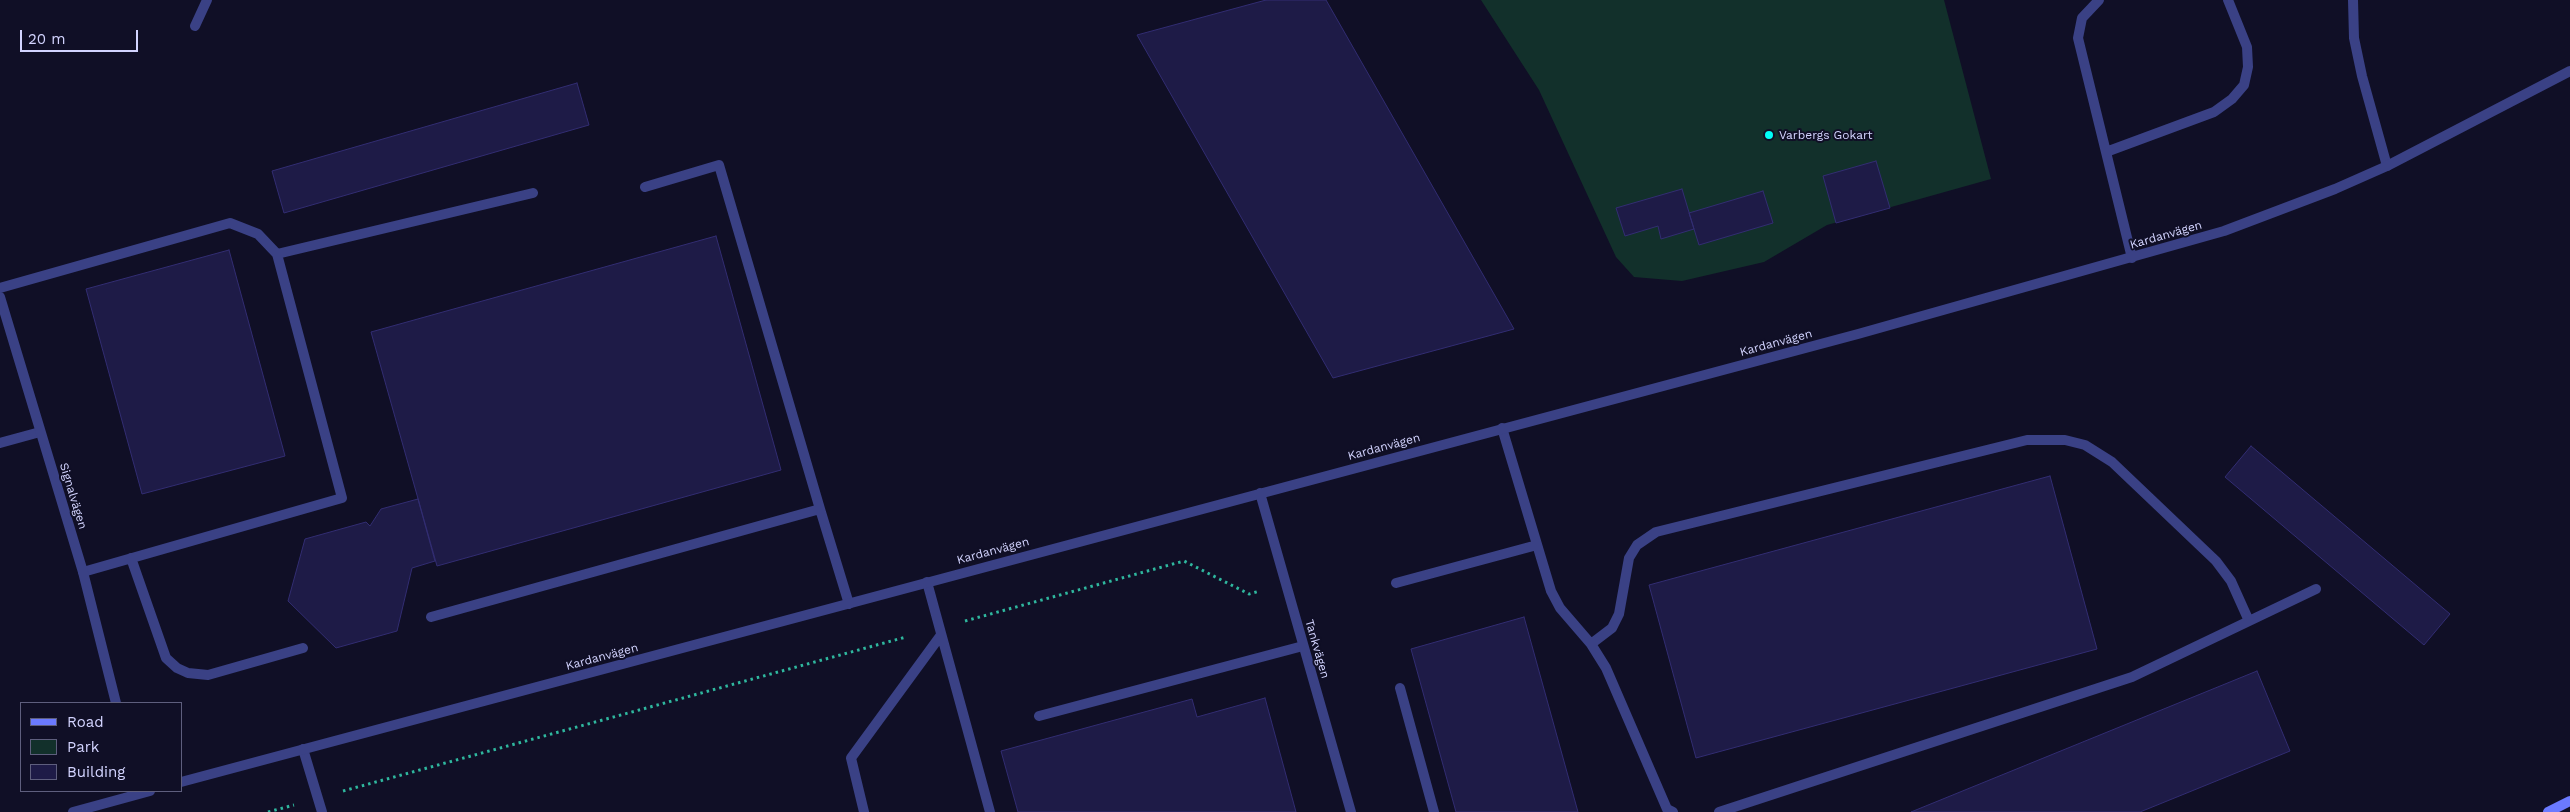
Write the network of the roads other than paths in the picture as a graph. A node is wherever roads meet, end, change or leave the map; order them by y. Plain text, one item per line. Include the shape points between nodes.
1 (207, 0) edge
2 (2100, 0) edge
3 (2228, 0) edge
4 (2353, 0) edge
5 (195, 26) dead end
6 (2570, 71) edge
7 (2106, 152) junction
8 (2387, 166) junction
9 (645, 187) dead end
10 (532, 193) dead end
11 (277, 254) junction
12 (2132, 258) junction
13 (0, 288) edge
14 (0, 297) edge
15 (1502, 428) junction
16 (40, 432) junction
17 (0, 443) edge
18 (1260, 493) junction
19 (820, 508) junction
20 (1537, 545) junction
21 (130, 558) junction
22 (83, 572) junction
23 (927, 582) junction
24 (1396, 583) dead end
25 (2316, 589) dead end
26 (849, 604) junction
27 (431, 617) dead end
28 (2249, 621) junction
29 (941, 632) junction
30 (1591, 644) junction
31 (1303, 646) junction
32 (303, 648) dead end
33 (1400, 688) dead end
34 (116, 702) edge
35 (1039, 716) dead end
36 (303, 749) junction
37 (182, 782) edge
38 (139, 792) edge
39 (2570, 801) edge
40 (73, 812) edge
41 (322, 812) edge
42 (864, 812) edge
43 (990, 812) edge
44 (1351, 812) edge
45 (1434, 812) edge
46 (1674, 812) edge
47 (1719, 812) edge
48 (2548, 812) edge

1 - 5 street
2 - 7 street via 2082,18 2078,38
3 - 7 street via 2247,47 2248,67 2244,85 2214,112
4 - 8 street via 2354,38
6 - 8 street, Kardanvägen
7 - 12 street
8 - 12 street, Kardanvägen via 2224,231
9 - 19 street via 719,165
10 - 11 street
11 - 13 street via 258,234 230,223
11 - 21 street via 342,498
12 - 15 street, Kardanvägen
14 - 16 street, Signalvägen
15 - 18 street, Kardanvägen
15 - 20 street
16 - 17 street
16 - 22 street, Signalvägen
18 - 23 street, Kardanvägen
18 - 31 street, Tankvägen
19 - 26 street
19 - 27 street
20 - 24 street
20 - 30 street via 1551,591 1560,608
21 - 22 street
21 - 32 street via 166,658 188,674 208,675
22 - 34 street, Signalvägen
23 - 26 street, Kardanvägen
23 - 29 street
25 - 28 street
26 - 36 street, Kardanvägen
28 - 30 street via 2231,581 2216,561 2112,462 2085,446 2065,440 2027,440 1656,532 1637,545 1629,558 1619,614 1612,628
28 - 47 street via 2132,677
29 - 42 street via 851,758
29 - 43 street
30 - 46 street via 1606,668 1668,809
31 - 35 street
31 - 44 street, Tankvägen
33 - 45 street
36 - 37 street, Kardanvägen
36 - 41 street
38 - 40 street
39 - 48 main road

